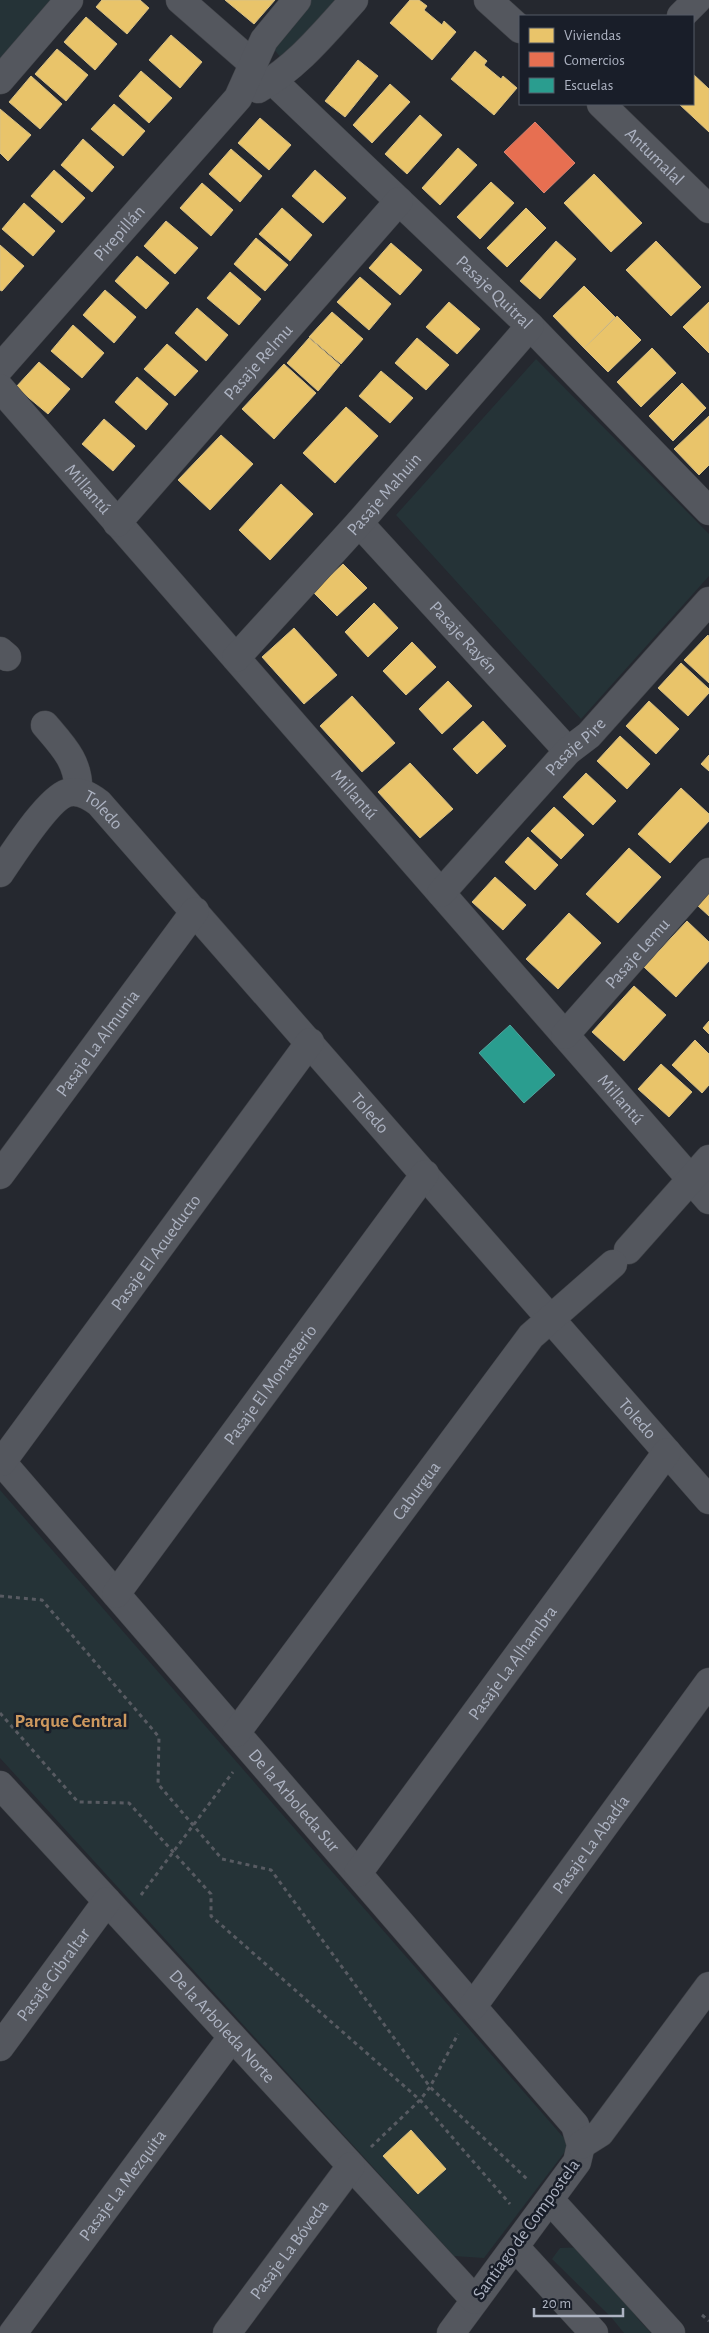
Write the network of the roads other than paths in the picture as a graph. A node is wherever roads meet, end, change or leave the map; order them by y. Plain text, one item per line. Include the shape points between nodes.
1 (69, 0) edge
2 (180, 0) edge
3 (297, 0) edge
4 (354, 0) edge
5 (488, 0) edge
6 (697, 0) edge
7 (683, 15) edge
8 (519, 28) edge
9 (252, 63) junction
10 (0, 80) edge
11 (273, 81) junction
12 (238, 98) junction
13 (602, 105) edge
14 (399, 201) junction
15 (709, 209) edge
16 (530, 326) junction
17 (0, 368) edge
18 (0, 388) edge
19 (709, 511) edge
20 (117, 523) junction
21 (359, 523) junction
22 (709, 601) edge
23 (236, 658) junction
24 (45, 725) dead end
25 (568, 751) junction
26 (78, 792) junction
27 (709, 872) edge
28 (0, 873) edge
29 (441, 893) junction
30 (195, 910) junction
31 (565, 1035) junction
32 (310, 1042) junction
33 (709, 1159) edge
34 (425, 1174) junction
35 (0, 1175) edge
36 (691, 1180) junction
37 (709, 1200) edge
38 (550, 1318) junction
39 (667, 1452) junction
40 (1, 1461) edge
41 (709, 1500) edge
42 (116, 1594) junction
43 (709, 1682) edge
44 (243, 1741) junction
45 (0, 1785) edge
46 (358, 1872) junction
47 (115, 1910) junction
48 (709, 1986) edge
49 (473, 2006) junction
50 (232, 2037) junction
51 (0, 2047) edge
52 (581, 2145) junction
53 (351, 2166) junction
54 (550, 2200) junction
55 (522, 2237) junction
56 (443, 2266) junction
57 (496, 2272) junction
58 (475, 2300) junction
59 (14, 2333) edge
60 (227, 2333) edge
61 (450, 2333) edge
62 (594, 2333) edge
63 (671, 2333) edge

1 - 10 street
2 - 9 street
3 - 9 street, Pirepillán via 264,40
4 - 11 street, Pirepillán via 302,58
5 - 8 street
6 - 7 street
9 - 12 street, Pirepillán
11 - 12 street, Pirepillán
11 - 14 street, Pasaje Quitral
12 - 17 street, Pirepillán
13 - 15 street, Antumalal
14 - 16 street, Pasaje Quitral
14 - 20 street, Pasaje Relmu
16 - 19 street, Pasaje Quitral
16 - 21 street, Pasaje Mahuin
18 - 20 street, Millantú
20 - 23 street, Millantú
21 - 23 street, Pasaje Mahuin
21 - 25 street, Pasaje Rayén
22 - 25 street, Pasaje Pire via 588,735
23 - 29 street, Millantú
24 - 26 street, Toledo via 74,761 78,772
25 - 29 street, Pasaje Pire
26 - 28 street via 59,797 48,807
26 - 30 street, Toledo via 92,798 106,810
27 - 31 street, Pasaje Lemu
29 - 31 street, Millantú
30 - 32 street, Toledo
30 - 35 street, Pasaje La Almunia
31 - 36 street, Millantú
32 - 34 street, Toledo
32 - 40 street, Pasaje El Acueducto
33 - 36 street, Caburgua
34 - 38 street, Toledo
34 - 42 street, Pasaje El Monasterio
36 - 37 street, Millantú
36 - 38 street, Caburgua via 621,1257
38 - 39 street, Toledo
38 - 44 street, Caburgua via 521,1349
39 - 41 street, Toledo
39 - 46 street, Pasaje La Alhambra
40 - 42 street, De la Arboleda Sur
42 - 44 street, De la Arboleda Sur
43 - 49 street, Pasaje La Abadía
44 - 46 street, De la Arboleda Sur
45 - 47 street, De la Arboleda Norte
46 - 49 street, De la Arboleda Sur
47 - 50 street, De la Arboleda Norte
47 - 51 street, Pasaje Gibraltar
48 - 52 street, Santiago de Compostela via 600,2133
49 - 52 street, De la Arboleda Sur via 569,2116
50 - 53 street, De la Arboleda Norte
50 - 59 street, Pasaje La Mezquita
52 - 54 street, Santiago de Compostela via 577,2162
53 - 56 street, De la Arboleda Norte
53 - 60 street, Pasaje La Bóveda
54 - 55 street, Santiago de Compostela
54 - 63 street
55 - 57 street, Santiago de Compostela
55 - 62 street
56 - 57 street
56 - 58 street, De la Arboleda Norte
57 - 58 street, Santiago de Compostela
58 - 61 street, Santiago de Compostela

